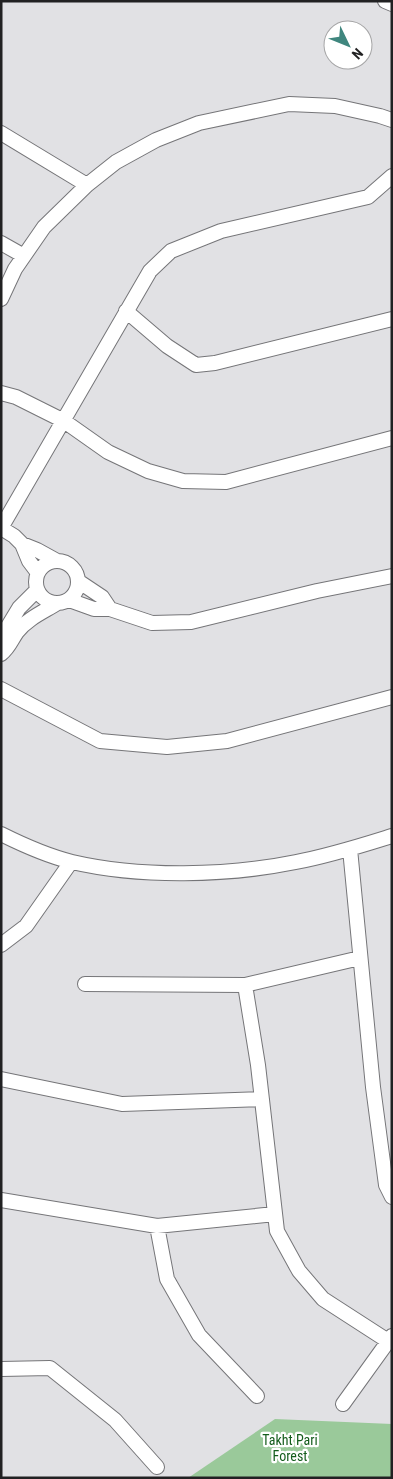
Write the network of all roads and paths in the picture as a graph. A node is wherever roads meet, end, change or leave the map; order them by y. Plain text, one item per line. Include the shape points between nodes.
1 (385, 1) edge
2 (392, 4) edge
3 (392, 120) edge
4 (1, 133) edge
5 (392, 176) edge
6 (87, 185) junction
7 (1, 243) edge
8 (24, 256) junction
9 (1, 298) edge
10 (126, 312) junction
11 (392, 319) edge
12 (1, 393) edge
13 (64, 421) junction
14 (392, 438) edge
15 (1, 528) edge
16 (22, 544) junction
17 (57, 561) junction
18 (38, 573) junction
19 (392, 576) edge
20 (78, 581) junction
21 (37, 590) junction
22 (62, 602) junction
23 (110, 609) junction
24 (1, 638) edge
25 (1, 654) edge
26 (1, 689) edge
27 (392, 697) edge
28 (1, 834) edge
29 (392, 836) edge
30 (350, 849) junction
31 (72, 862) junction
32 (1, 945) edge
33 (360, 958) junction
34 (85, 984) dead end
35 (245, 985) junction
36 (1, 1080) edge
37 (262, 1099) junction
38 (392, 1197) edge
39 (1, 1200) edge
40 (275, 1214) junction
41 (158, 1226) junction
42 (390, 1338) edge
43 (1, 1369) edge
44 (257, 1396) dead end
45 (343, 1404) dead end
46 (157, 1467) dead end

1 - 2 street
3 - 6 street via 335,106 289,104 244,113 199,123 156,140 116,162
4 - 6 street
5 - 10 street via 368,198 221,231 170,251 150,271
6 - 8 street via 44,227
7 - 8 street
8 - 9 street
10 - 11 street via 166,346 196,364 215,363
10 - 13 street
12 - 13 street
13 - 14 street via 108,452 148,471 183,481 226,482
13 - 15 street
15 - 16 street
16 - 17 street
16 - 18 street
17 - 18 street via 43,566
17 - 20 street via 72,567
18 - 21 street
19 - 23 street via 191,622 152,623
20 - 22 street via 76,592
20 - 23 street via 102,597
21 - 22 street via 48,602
21 - 24 street via 18,608
22 - 23 street
22 - 25 street via 27,622
26 - 27 street via 100,741 167,747 227,742
28 - 31 street
29 - 30 street
30 - 31 street via 240,871 183,873 127,870
30 - 33 street
31 - 32 street via 26,926
33 - 35 street
33 - 38 street via 386,1185
34 - 35 street
35 - 37 street
36 - 37 street via 122,1104
37 - 40 street
39 - 41 street
40 - 41 street
40 - 42 street via 277,1231 294,1263 323,1299
41 - 44 street via 167,1279 199,1335
42 - 45 street
43 - 46 street via 50,1368 115,1420

